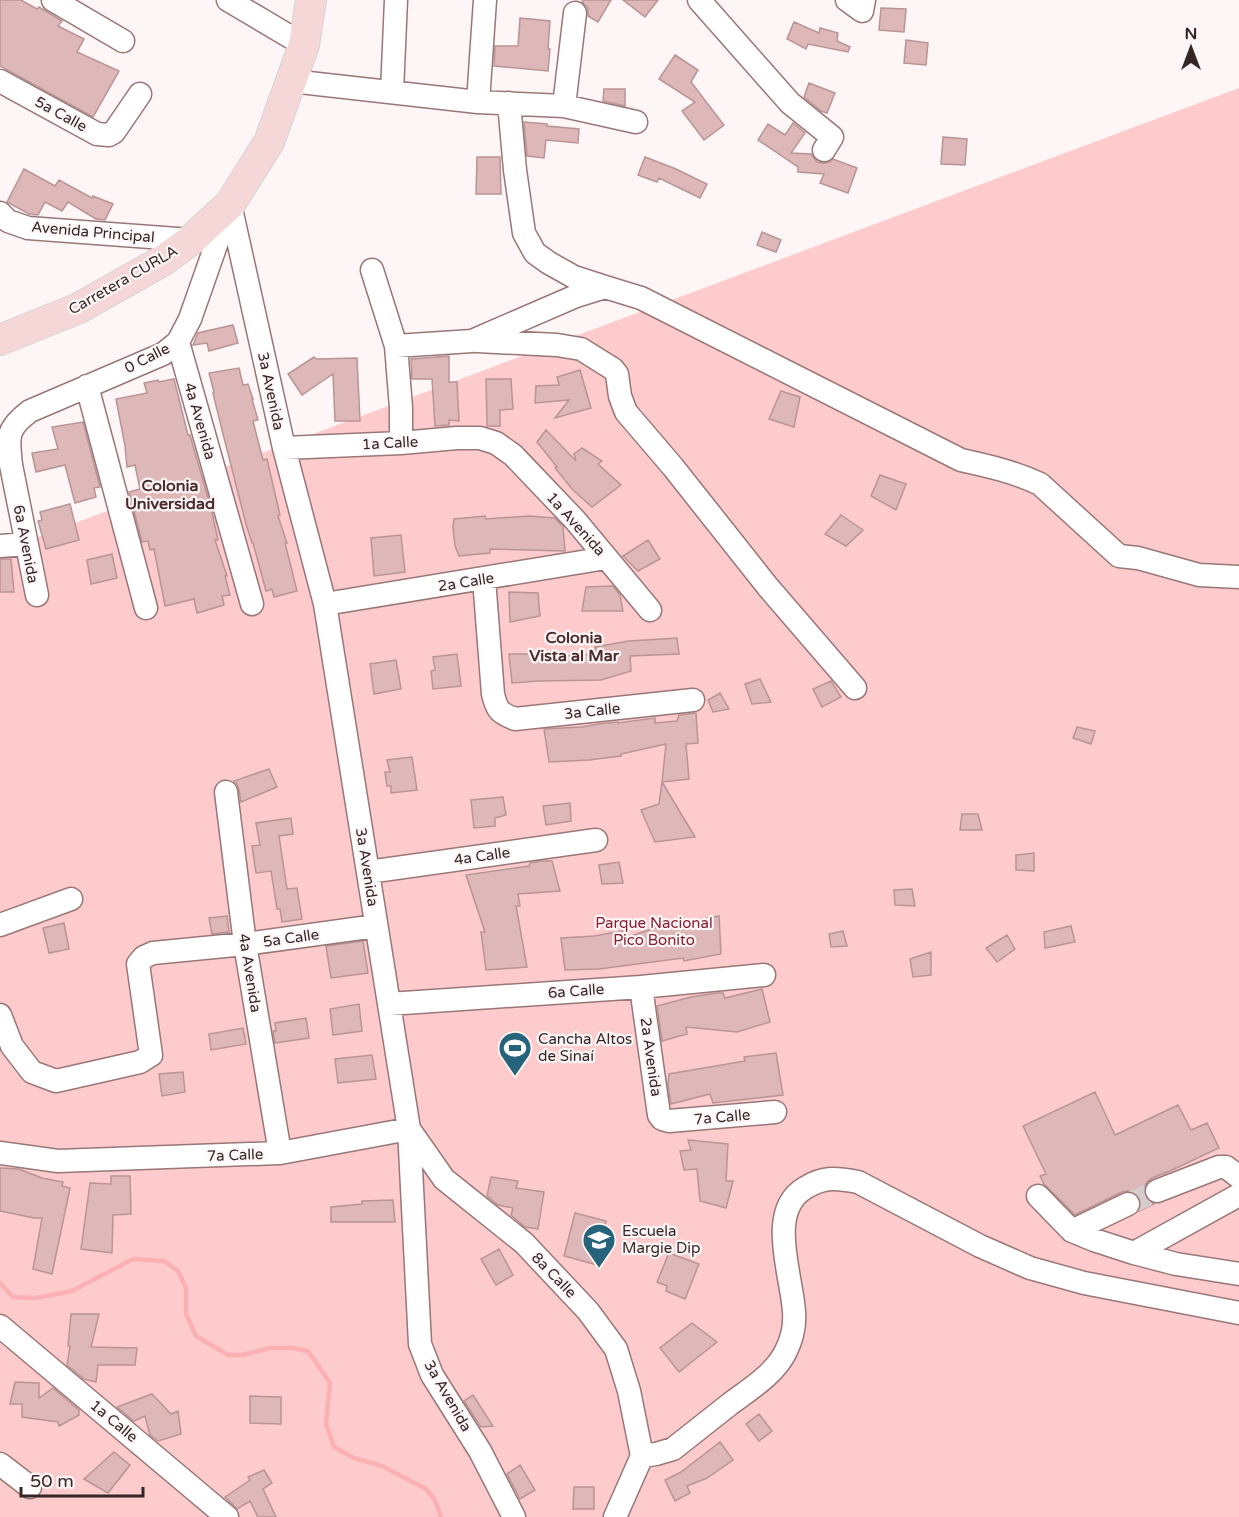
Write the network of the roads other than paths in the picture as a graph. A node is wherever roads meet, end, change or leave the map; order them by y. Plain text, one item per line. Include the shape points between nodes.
1 (53, 0) edge
2 (228, 0) edge
3 (311, 0) edge
4 (396, 0) edge
5 (485, 0) edge
6 (699, 0) edge
7 (847, 0) edge
8 (864, 0) edge
9 (575, 14) dead end
10 (123, 41) dead end
11 (304, 45) junction
12 (0, 81) edge
13 (291, 81) junction
14 (392, 92) junction
15 (140, 94) dead end
16 (478, 102) junction
17 (510, 103) junction
18 (564, 106) junction
19 (636, 122) dead end
20 (824, 150) dead end
21 (230, 204) junction
22 (0, 213) edge
23 (191, 240) junction
24 (372, 270) dead end
25 (605, 287) junction
26 (0, 339) edge
27 (472, 341) junction
28 (178, 342) junction
29 (396, 346) junction
30 (87, 386) junction
31 (15, 422) joint
32 (401, 442) junction
33 (496, 443) joint
34 (284, 448) junction
35 (26, 544) junction
36 (0, 546) edge
37 (606, 558) junction
38 (1239, 577) edge
39 (484, 579) junction
40 (37, 595) dead end
41 (252, 604) dead end
42 (325, 604) junction
43 (146, 608) dead end
44 (650, 610) dead end
45 (855, 688) dead end
46 (693, 700) dead end
47 (226, 792) dead end
48 (596, 840) dead end
49 (368, 872) junction
50 (71, 899) dead end
51 (0, 925) edge
52 (376, 926) junction
53 (245, 944) junction
54 (764, 975) dead end
55 (640, 987) junction
56 (388, 1004) junction
57 (0, 1015) edge
58 (776, 1112) dead end
59 (669, 1121) joint
60 (409, 1129) junction
61 (0, 1153) edge
62 (280, 1153) junction
63 (1239, 1177) edge
64 (1157, 1191) tunnel mouth
65 (1239, 1195) edge
66 (1038, 1196) dead end
67 (1128, 1204) tunnel mouth
68 (1072, 1231) junction
69 (1134, 1253) junction
70 (1239, 1274) edge
71 (1239, 1313) edge
72 (0, 1326) edge
73 (642, 1456) junction
74 (0, 1464) edge
75 (30, 1487) dead end
76 (227, 1517) edge
77 (514, 1517) edge
78 (615, 1517) edge

1 - 10 street
2 - 11 street
3 - 11 main road, Carretera CURLA
4 - 14 street
5 - 16 street
6 - 20 street via 790,103 832,137
7 - 8 street via 862,10
9 - 18 street
11 - 13 main road, Carretera CURLA
12 - 15 street, 5a Calle via 97,134 114,132
13 - 14 street
13 - 21 main road, Carretera CURLA via 269,142
14 - 16 street
16 - 17 street
17 - 18 street
17 - 25 street via 524,233 535,253 549,263 574,277
18 - 19 street
21 - 23 main road, Carretera CURLA
21 - 28 street, 0 Calle via 190,319
21 - 34 street, 3a Avenida
22 - 23 street, Avenida Principal via 8,221 28,228
23 - 26 main road, Carretera CURLA via 164,260 79,308
24 - 29 street
25 - 27 street
25 - 38 street via 641,298 961,460 1040,484 1119,556 1199,575
27 - 29 street
27 - 45 street via 581,349 613,369 626,412
28 - 30 street, 0 Calle via 163,354
28 - 41 street, 4a Avenida
29 - 32 street
30 - 31 street, 0 Calle via 30,411
30 - 43 street
31 - 35 street, 6a Avenida via 9,446
32 - 33 street, 1a Calle via 480,438
32 - 34 street, 1a Calle
33 - 37 street, 1a Avenida via 513,455
34 - 42 street, 3a Avenida
35 - 36 street
35 - 40 street, 6a Avenida
37 - 39 street, 2a Calle
37 - 44 street, 1a Avenida
39 - 42 street, 2a Calle
39 - 46 street, 3a Calle via 493,694 502,713 515,719
42 - 49 street, 3a Avenida
47 - 53 street, 4a Avenida
48 - 49 street, 4a Calle
49 - 52 street, 3a Avenida
50 - 51 street
52 - 53 street, 5a Calle
52 - 56 street, 3a Avenida
53 - 57 street, 5a Calle via 144,957 138,964 151,1055 140,1062 56,1081 32,1072 12,1046
53 - 62 street, 4a Avenida
54 - 55 street, 6a Calle
55 - 56 street, 6a Calle
55 - 59 street, 2a Avenida via 659,1115
56 - 60 street, 3a Avenida
58 - 59 street, 7a Calle
60 - 62 street, 7a Calle
60 - 73 street, 8a Calle via 444,1179 524,1243 588,1311 616,1350
60 - 77 street, 3a Avenida via 420,1344 432,1375 480,1451
61 - 62 street, 7a Calle via 58,1161
63 - 64 street via 1226,1167 1219,1167
65 - 69 street
66 - 68 street
67 - 68 street
68 - 69 street
69 - 70 street
71 - 73 street via 1084,1283 1030,1268 858,1182 836,1178 816,1181 800,1191 784,1218 795,1314 786,1352 762,1380 672,1449
72 - 76 street, 1a Calle
73 - 78 street
74 - 75 street

